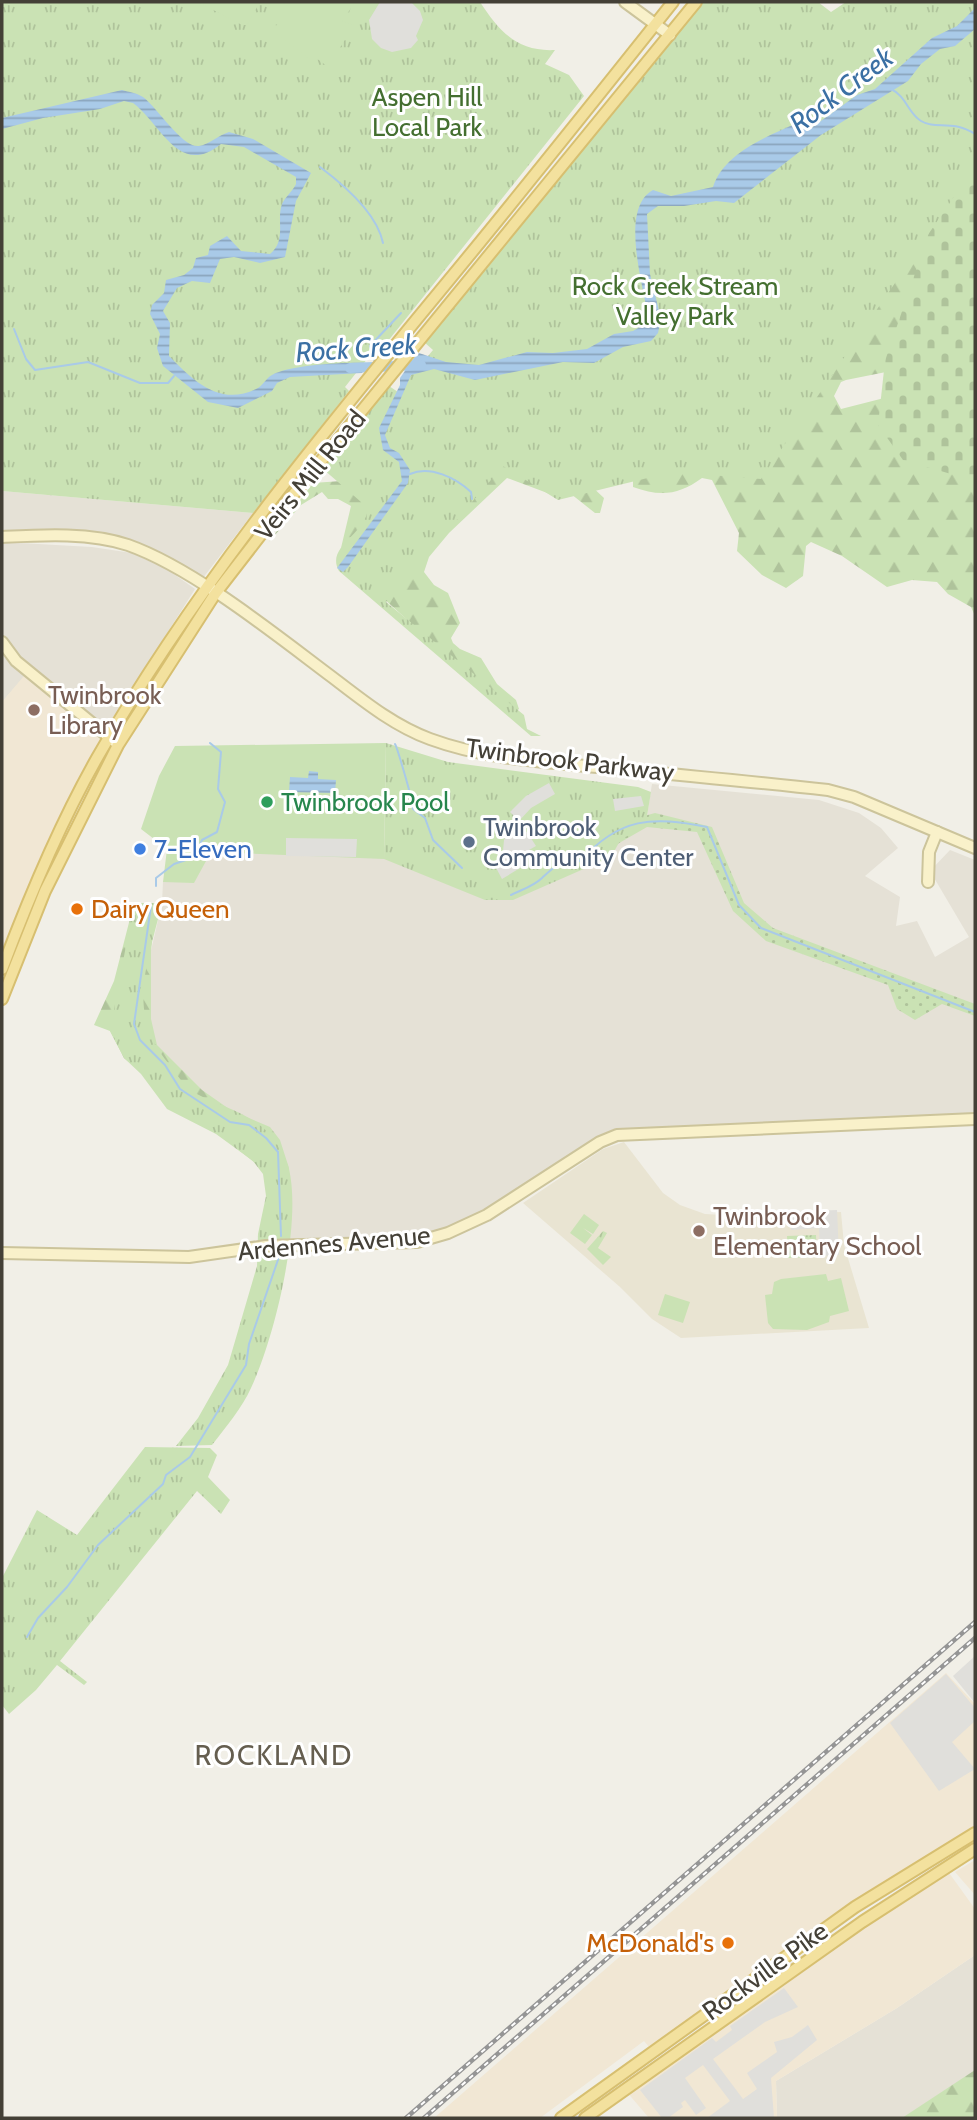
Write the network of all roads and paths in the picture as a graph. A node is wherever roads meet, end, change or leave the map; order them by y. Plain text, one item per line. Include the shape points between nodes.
1 (625, 2) edge
2 (673, 2) edge
3 (696, 2) edge
4 (655, 24) junction
5 (670, 35) junction
6 (2, 537) edge
7 (211, 591) junction
8 (2, 642) edge
9 (113, 741) junction
10 (934, 830) junction
11 (975, 848) edge
12 (922, 869) dead end
13 (928, 882) dead end
14 (2, 969) edge
15 (2, 999) edge
16 (975, 1119) edge
17 (2, 1253) edge
18 (975, 1833) edge
19 (975, 1849) edge
20 (561, 2118) edge
21 (585, 2118) edge

1 - 4 street
2 - 4 main road, Veirs Mill Road
3 - 5 main road, Veirs Mill Road
4 - 5 street
4 - 7 main road, Veirs Mill Road via 368,379
5 - 7 main road, Veirs Mill Road
6 - 7 street, Twinbrook Parkway via 60,536 126,544
7 - 9 main road, Veirs Mill Road
7 - 10 street, Twinbrook Parkway via 379,712 429,738 485,755 828,790
8 - 9 street via 13,658
9 - 14 main road, Veirs Mill Road via 62,826
9 - 15 main road, Veirs Mill Road
10 - 11 street, Twinbrook Parkway
10 - 12 street via 923,851
10 - 13 street
16 - 17 street, Ardennes Avenue via 618,1135 578,1155 486,1215 417,1242 266,1246 189,1257
18 - 20 main road, Rockville Pike via 855,1907
19 - 21 main road, Rockville Pike via 862,1922

